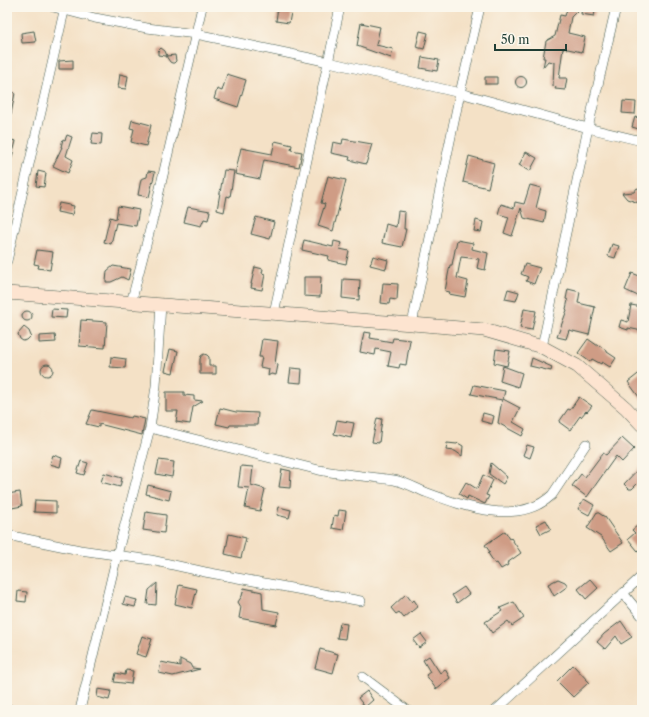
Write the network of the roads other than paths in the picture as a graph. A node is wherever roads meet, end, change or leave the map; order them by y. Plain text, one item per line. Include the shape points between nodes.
1 (53, 7) edge
2 (202, 7) edge
3 (340, 7) edge
4 (480, 7) edge
5 (616, 7) edge
6 (65, 8) edge
7 (196, 34) junction
8 (329, 62) junction
9 (460, 92) junction
10 (588, 128) junction
11 (642, 141) edge
12 (7, 261) edge
13 (7, 293) edge
14 (131, 302) junction
15 (161, 304) junction
16 (274, 314) junction
17 (412, 324) junction
18 (542, 347) junction
19 (641, 423) edge
20 (150, 428) junction
21 (586, 444) dead end
22 (7, 535) edge
23 (117, 555) junction
24 (642, 576) edge
25 (623, 593) junction
26 (361, 601) dead end
27 (642, 616) edge
28 (363, 676) dead end
29 (7, 708) edge
30 (10, 710) edge
31 (80, 710) edge
32 (407, 710) edge
33 (496, 710) edge

1 - 6 street
2 - 7 street
3 - 8 street
4 - 9 street
5 - 10 street
6 - 7 street via 95,18
6 - 12 street
7 - 8 street
7 - 14 street
8 - 9 street
8 - 16 street
9 - 10 street
9 - 17 street
10 - 11 street
10 - 18 street
13 - 14 main road
14 - 15 main road
15 - 16 main road
15 - 20 street via 156,386
16 - 17 main road
17 - 18 main road via 484,330
18 - 19 main road via 577,366
20 - 21 street via 319,470 395,480 465,506 496,511 513,511 539,505 545,501 552,495
20 - 23 street
22 - 23 street
23 - 26 street
23 - 31 street
24 - 25 street
25 - 27 street
25 - 33 street
28 - 32 street
29 - 30 street

